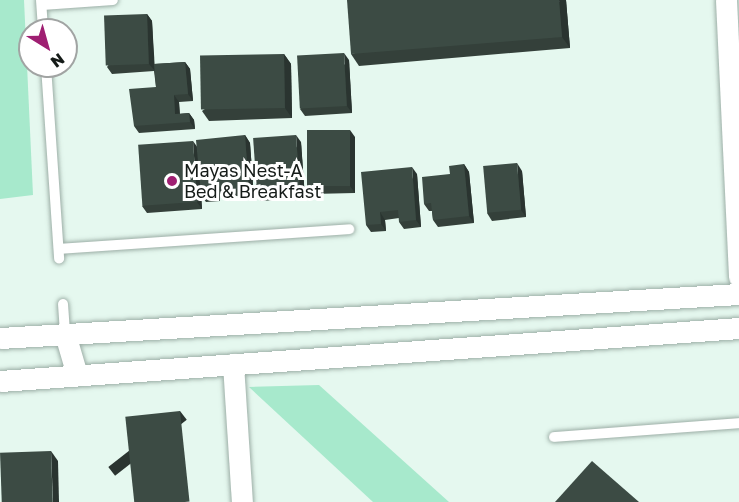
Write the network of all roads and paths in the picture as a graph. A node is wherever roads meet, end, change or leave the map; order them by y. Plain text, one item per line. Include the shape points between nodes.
1 (112, 0) edge
2 (726, 0) edge
3 (41, 2) edge
4 (42, 18) edge
5 (47, 78) edge
6 (349, 229) dead end
7 (739, 277) edge
8 (739, 294) edge
9 (63, 304) dead end
10 (739, 328) edge
11 (65, 333) junction
12 (0, 338) edge
13 (233, 364) junction
14 (77, 375) junction
15 (0, 381) edge
16 (739, 423) edge
17 (554, 437) dead end
18 (242, 502) edge

1 - 3 lane
2 - 7 street
3 - 4 lane
5 - 6 lane via 59,254
8 - 11 street
9 - 11 lane
10 - 13 street
11 - 12 street
11 - 14 street
13 - 14 street
13 - 18 street
14 - 15 street
16 - 17 lane

